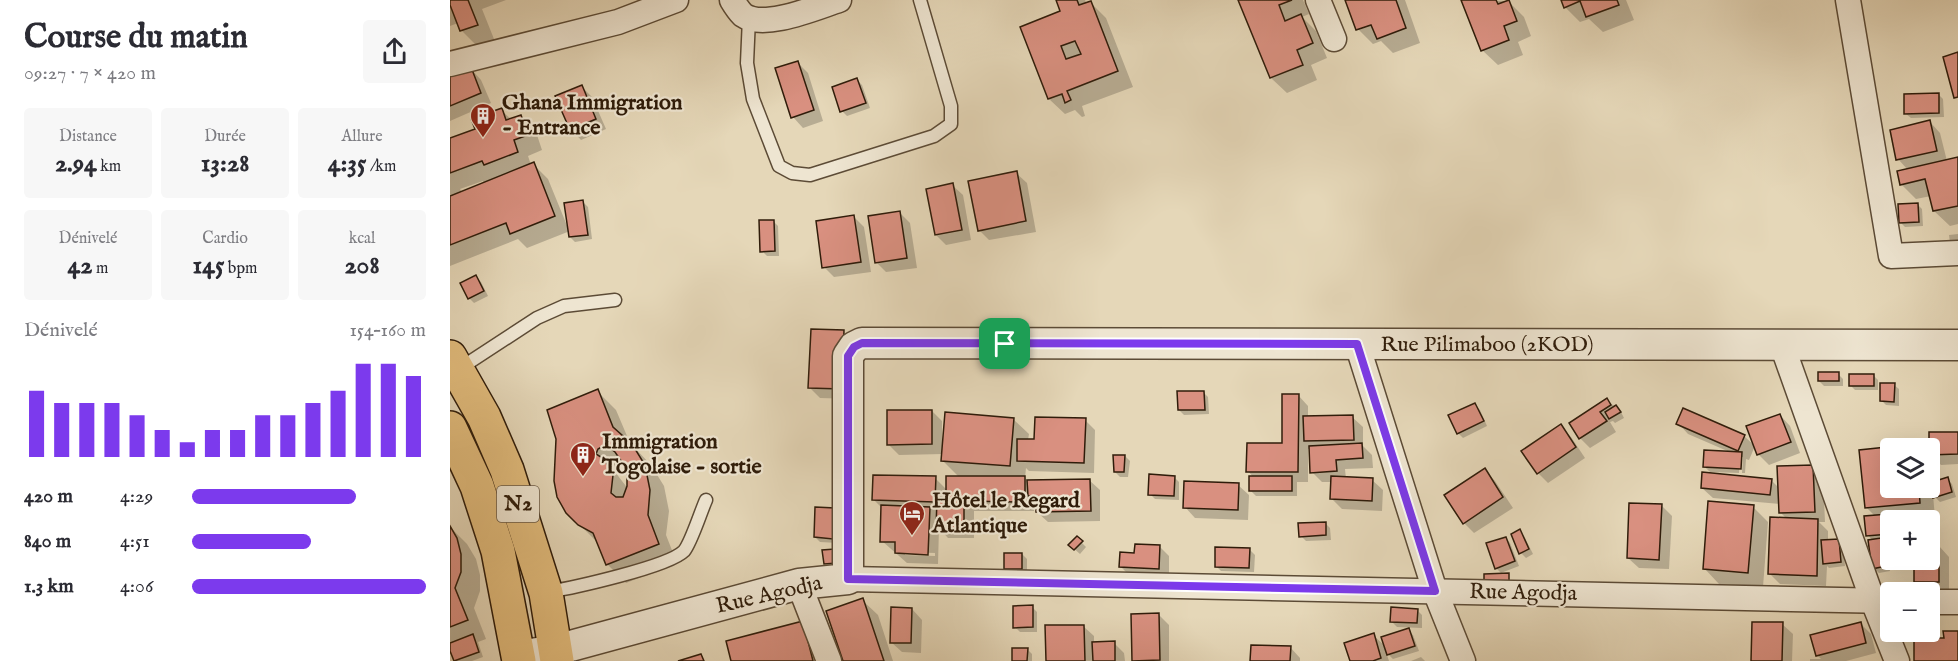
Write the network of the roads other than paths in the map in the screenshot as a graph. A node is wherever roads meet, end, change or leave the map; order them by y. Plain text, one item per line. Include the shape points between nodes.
1 (676, 0) edge
2 (732, 0) edge
3 (839, 0) edge
4 (920, 0) edge
5 (1318, 0) edge
6 (1848, 0) edge
7 (749, 18) junction
8 (1334, 39) dead end
9 (450, 64) edge
10 (1958, 253) edge
11 (615, 300) dead end
12 (1357, 344) junction
13 (1782, 345) junction
14 (1958, 345) edge
15 (453, 367) edge
16 (450, 428) edge
17 (706, 500) dead end
18 (848, 579) junction
19 (799, 584) junction
20 (1435, 591) junction
21 (546, 592) junction
22 (1880, 596) edge
23 (1880, 601) edge
24 (1940, 602) edge
25 (1958, 602) edge
26 (1893, 642) edge
27 (557, 655) edge
28 (519, 659) edge
29 (829, 661) edge
30 (1463, 661) edge
31 (1898, 661) edge

1 - 9 street via 618,22
2 - 7 street
3 - 7 street via 771,20
4 - 7 lane via 951,106 951,124 934,136 810,175 792,173 779,166 753,99 747,63
5 - 8 street
6 - 10 street via 1891,256
11 - 15 lane via 564,306
12 - 13 street, Rue Pilimaboo (2KOD)
12 - 18 street, Rue Pilimaboo (2KOD) via 862,343 848,356
12 - 20 street
13 - 14 street, Rue Pilimaboo (2KOD)
13 - 22 street
15 - 21 highway, N2 via 484,417 507,470
16 - 28 highway, N2 via 477,486 498,551
17 - 21 lane via 685,550 672,559 584,586
18 - 19 street, Rue Agodja
18 - 20 street, Rue Agodja
19 - 27 street, Rue Agodja
19 - 29 street
20 - 23 street, Rue Agodja
20 - 30 street
21 - 27 highway, N2
24 - 25 street
26 - 31 street
27 - 28 street, Rue Agodja

